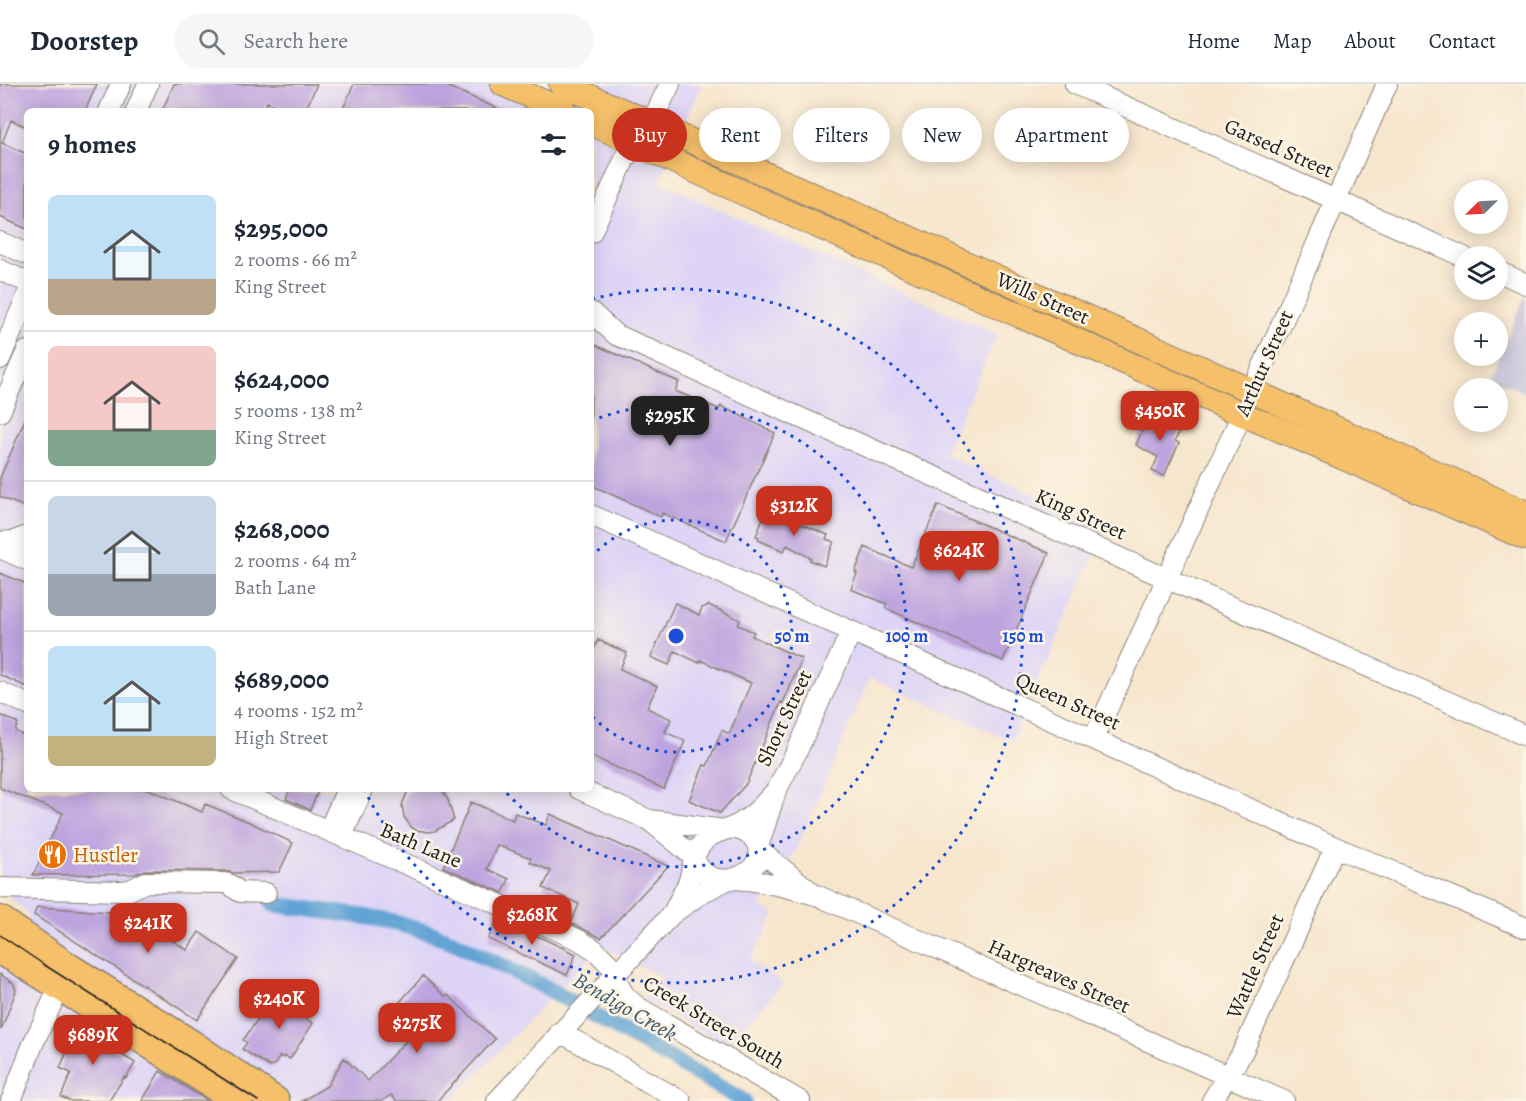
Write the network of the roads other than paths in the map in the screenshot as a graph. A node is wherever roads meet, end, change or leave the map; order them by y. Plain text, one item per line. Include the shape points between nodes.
1 (121, 84) edge
2 (147, 84) edge
3 (503, 84) edge
4 (561, 84) edge
5 (670, 84) edge
6 (1075, 84) edge
7 (1387, 84) edge
8 (579, 102) edge
9 (110, 108) edge
10 (137, 108) edge
11 (557, 108) edge
12 (658, 108) edge
13 (612, 112) edge
14 (594, 124) edge
15 (612, 133) edge
16 (687, 139) edge
17 (623, 162) edge
18 (677, 162) edge
19 (1336, 200) junction
20 (594, 226) edge
21 (0, 242) edge
22 (24, 253) edge
23 (1454, 253) edge
24 (0, 270) edge
25 (1508, 276) edge
26 (24, 281) edge
27 (1526, 284) edge
28 (24, 303) edge
29 (594, 315) edge
30 (594, 334) edge
31 (616, 335) junction
32 (24, 358) edge
33 (0, 359) edge
34 (1252, 392) junction
35 (0, 412) edge
36 (1242, 414) junction
37 (1526, 513) edge
38 (594, 516) edge
39 (24, 537) edge
40 (1526, 538) edge
41 (0, 542) edge
42 (0, 548) edge
43 (24, 558) edge
44 (1167, 578) junction
45 (851, 632) junction
46 (0, 692) edge
47 (24, 703) edge
48 (1526, 736) edge
49 (1094, 738) junction
50 (776, 791) junction
51 (238, 792) edge
52 (586, 792) edge
53 (356, 793) edge
54 (649, 820) junction
55 (726, 829) junction
56 (335, 833) junction
57 (364, 846) junction
58 (1335, 847) junction
59 (758, 849) junction
60 (694, 858) junction
61 (729, 879) junction
62 (0, 888) edge
63 (266, 893) dead end
64 (816, 895) junction
65 (672, 914) junction
66 (0, 920) edge
67 (1526, 928) edge
68 (0, 951) edge
69 (616, 974) junction
70 (64, 977) junction
71 (565, 1028) junction
72 (194, 1060) junction
73 (1228, 1076) junction
74 (11, 1101) edge
75 (238, 1101) edge
76 (275, 1101) edge
77 (497, 1101) edge
78 (681, 1101) edge
79 (800, 1101) edge
80 (1212, 1101) edge
81 (1284, 1101) edge

1 - 9 street
2 - 10 street
3 - 11 main road
4 - 8 main road, Wills Street
5 - 12 street
6 - 19 street, Garsed Street
7 - 19 street, Arthur Street
8 - 13 main road, Wills Street
14 - 15 main road, Wills Street
16 - 34 main road, Wills Street
17 - 20 street
18 - 36 main road, Wills Street
19 - 23 street, Garsed Street
19 - 34 street, Arthur Street
21 - 22 street
24 - 26 street
25 - 27 street
28 - 33 street
29 - 31 street, King Street
30 - 31 street, King Street
31 - 44 street, King Street
32 - 35 street
34 - 36 main road, Arthur Street
34 - 37 main road, Wills Street
36 - 40 main road, Wills Street
36 - 44 street, Arthur Street
38 - 45 street, Queen Street
39 - 41 street
42 - 43 street
44 - 48 street, King Street
44 - 49 street, Arthur Street
45 - 49 street, Queen Street
45 - 50 street, Short Street
46 - 47 street
49 - 58 street, Queen Street
50 - 55 street, Short Street via 746,820
50 - 59 street, Short Street
51 - 56 street, Bath Lane
52 - 54 street
53 - 56 street
53 - 57 street via 359,838
54 - 55 street
54 - 60 street
55 - 59 street via 739,829 754,840
55 - 60 street via 708,836
56 - 57 street, Bath Lane
57 - 69 street, Bath Lane via 579,940 595,950
58 - 67 street, Queen Street
58 - 73 street, Wattle Street via 1244,1049
59 - 61 street via 751,870
59 - 64 street, Hargreaves Street
60 - 61 street via 707,875
60 - 65 street via 689,881
61 - 64 street, Hargreaves Street via 758,881
61 - 65 street
62 - 63 street via 122,891 146,882 213,883 229,884 240,892
64 - 73 street, Hargreaves Street
65 - 69 street
66 - 70 highway
68 - 70 highway
69 - 71 street
69 - 79 street, Creek Street South via 619,989 641,1009
70 - 72 highway
70 - 74 street
71 - 77 street
71 - 78 street
72 - 75 highway
72 - 76 highway
73 - 80 street, Wattle Street
73 - 81 street, Hargreaves Street

